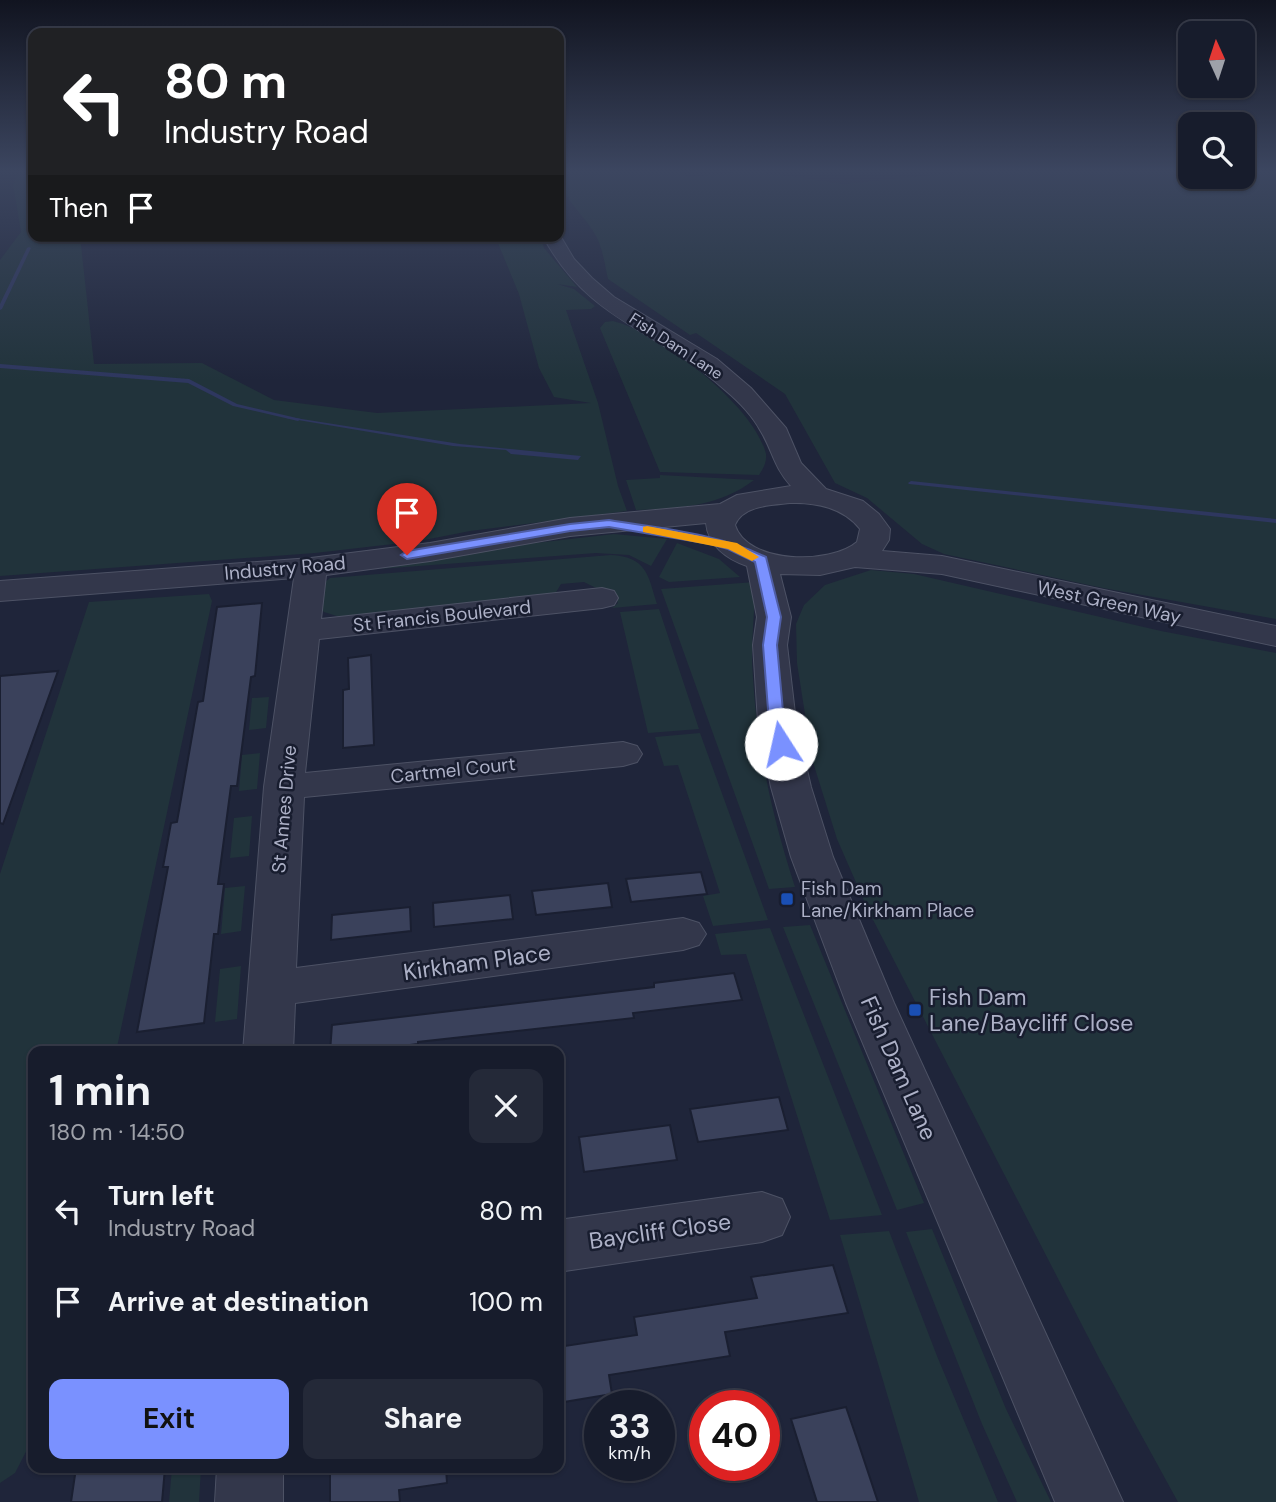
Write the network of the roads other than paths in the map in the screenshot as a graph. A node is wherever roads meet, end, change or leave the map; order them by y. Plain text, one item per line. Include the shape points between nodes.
1 (555, 242) edge
2 (788, 465) junction
3 (816, 496) junction
4 (741, 505) junction
5 (609, 524) junction
6 (875, 528) junction
7 (732, 546) junction
8 (761, 560) junction
9 (840, 561) junction
10 (942, 565) junction
11 (311, 567) junction
12 (0, 592) edge
13 (586, 596) dead end
14 (774, 617) junction
15 (303, 631) junction
16 (1276, 636) edge
17 (622, 754) dead end
18 (284, 787) junction
19 (683, 934) dead end
20 (271, 989) junction
21 (268, 1046) edge
22 (762, 1217) dead end
23 (564, 1245) edge
24 (250, 1473) edge
25 (249, 1502) edge
26 (1089, 1502) edge

1 - 2 street, Fish Dam Lane via 564,261 588,288 697,355 733,383 775,431
2 - 3 street, Fish Dam Lane
2 - 4 street
3 - 4 street, Industry Road via 783,494
3 - 6 street, West Green Way via 849,505
4 - 5 street, Industry Road
4 - 7 street via 723,520 721,528
5 - 7 street, Industry Road
5 - 11 street, Industry Road
6 - 9 street via 872,544
6 - 10 street, West Green Way
7 - 8 street, Industry Road
8 - 9 street, West Green Way via 804,566
8 - 14 street, Fish Dam Lane
9 - 10 street, West Green Way
9 - 14 street via 792,592
10 - 16 street, West Green Way
11 - 12 street, Industry Road
11 - 15 street, St Annes Drive
13 - 15 street, St Francis Boulevard
14 - 26 street, Fish Dam Lane via 770,645 777,722 812,857 870,1003
15 - 18 street, St Annes Drive
17 - 18 street, Cartmel Court
18 - 20 street, St Annes Drive
19 - 20 street, Kirkham Place
20 - 21 street, St Annes Drive
22 - 23 street, Baycliff Close
24 - 25 street

